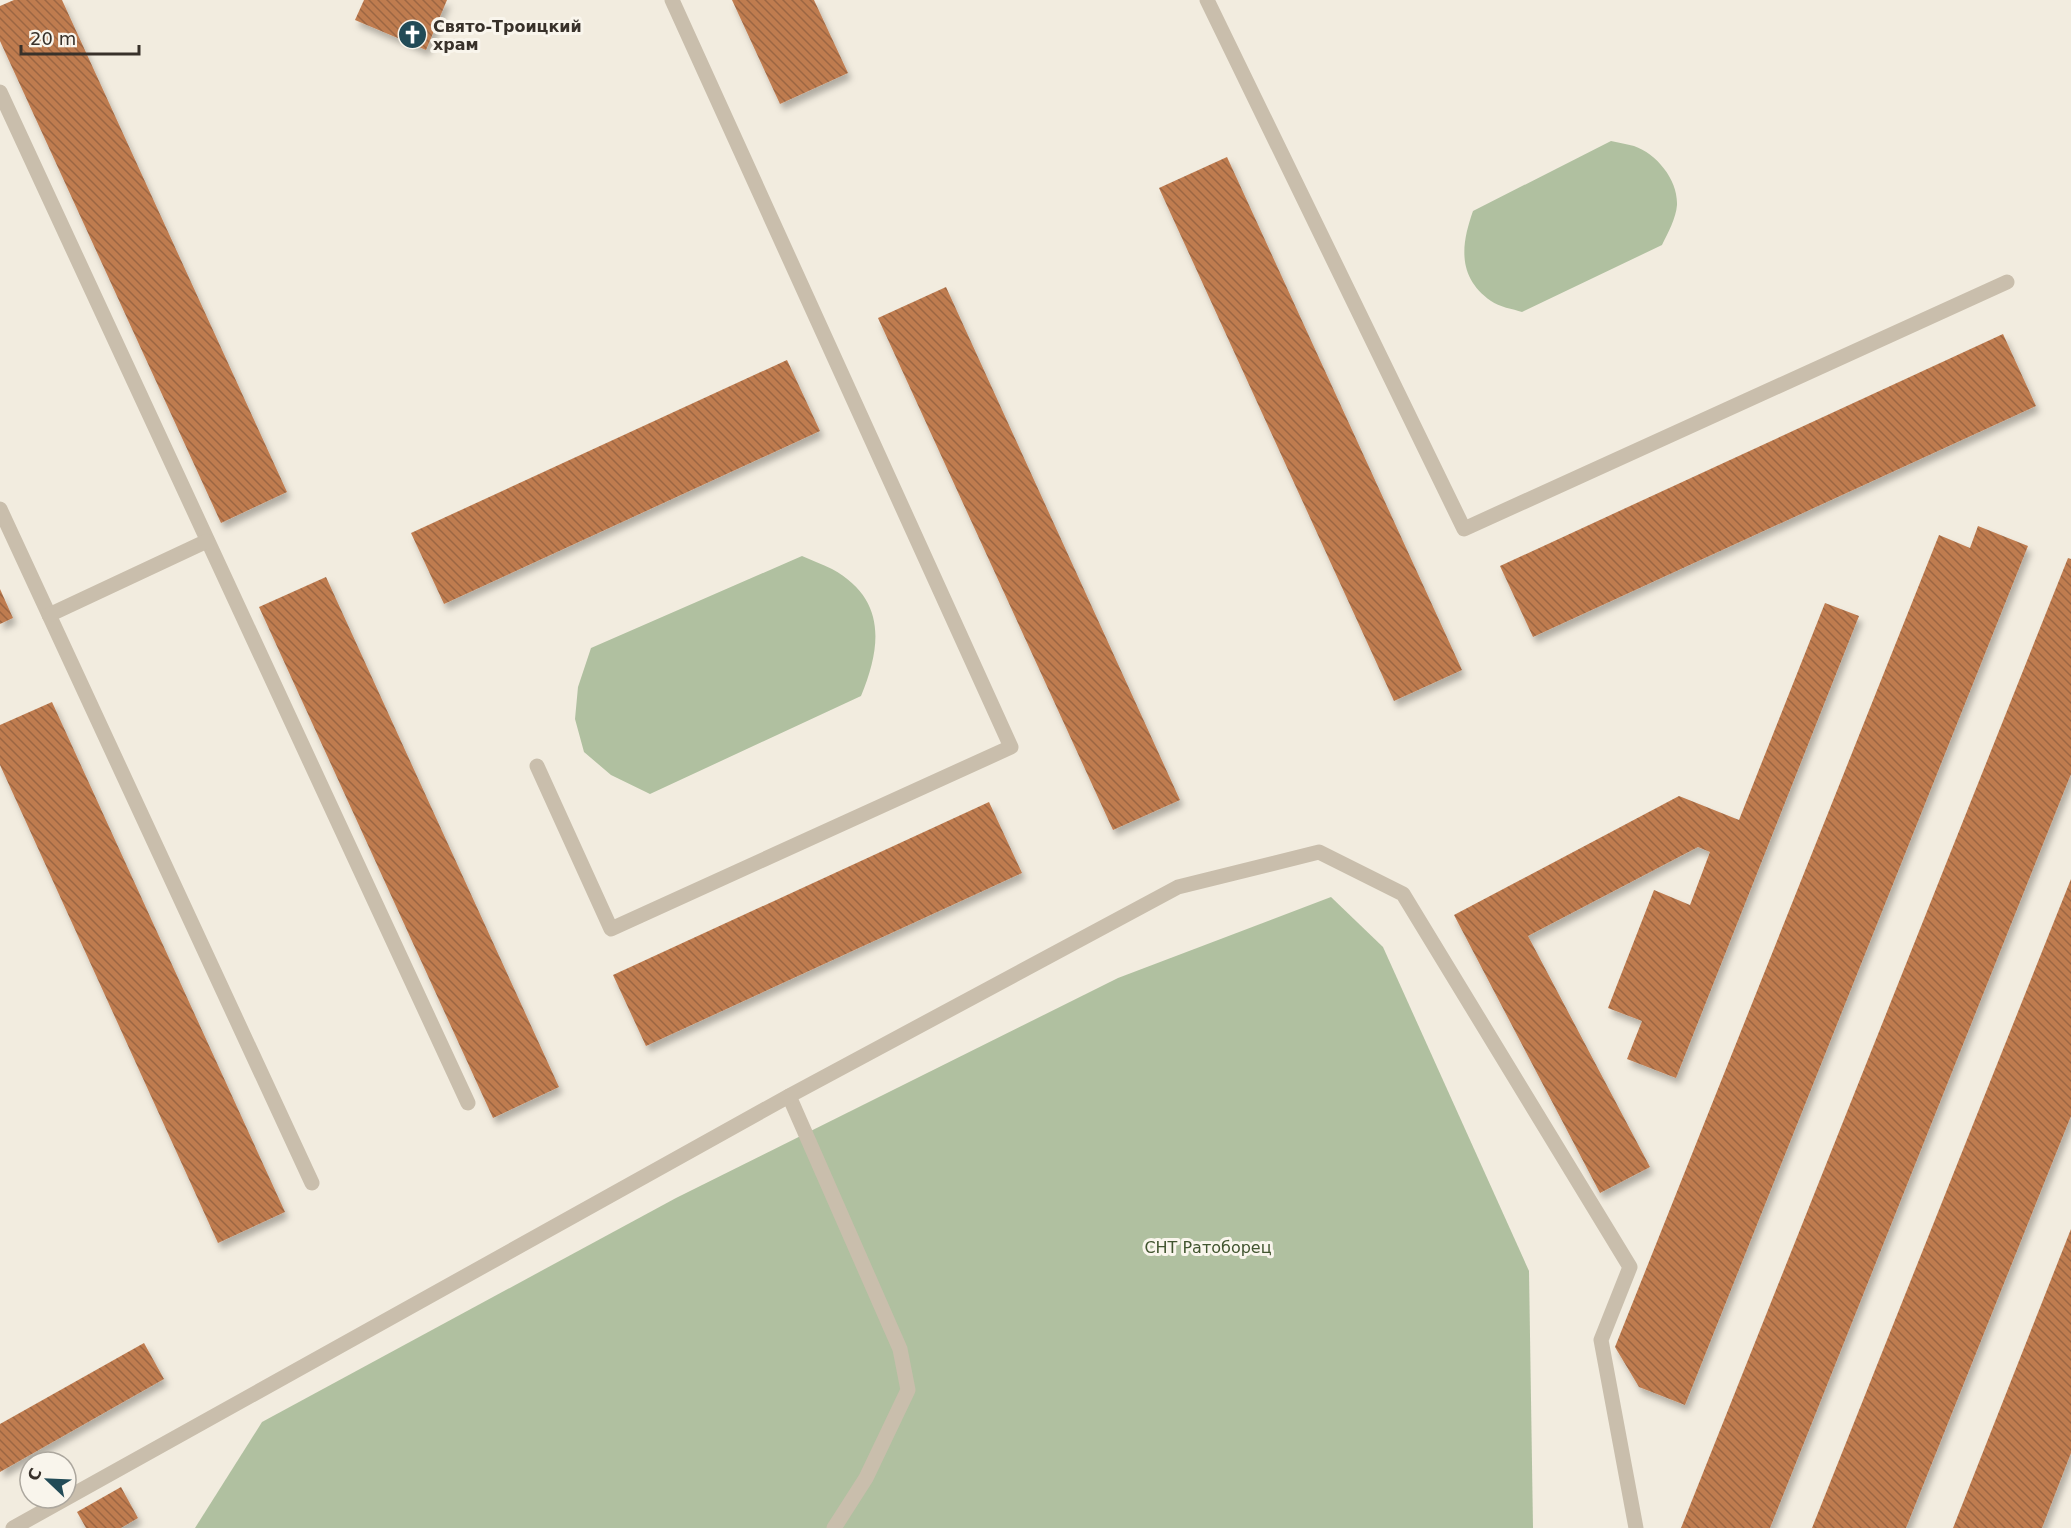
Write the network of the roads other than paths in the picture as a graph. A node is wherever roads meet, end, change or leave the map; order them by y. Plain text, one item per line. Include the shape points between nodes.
1 (672, 0) edge
2 (1207, 0) edge
3 (0, 92) edge
4 (2007, 282) dead end
5 (0, 509) edge
6 (207, 541) junction
7 (49, 615) junction
8 (537, 766) dead end
9 (789, 1096) junction
10 (468, 1103) dead end
11 (312, 1183) dead end
12 (13, 1528) edge
13 (834, 1528) edge
14 (1635, 1528) edge

1 - 8 lane via 1011,747 611,929
2 - 4 lane via 1464,529
3 - 6 lane
5 - 7 lane
6 - 7 lane
6 - 10 lane
7 - 11 lane
9 - 12 lane
9 - 13 lane via 900,1349 908,1390 866,1478
9 - 14 lane via 1178,887 1319,852 1403,894 1630,1267 1601,1340

